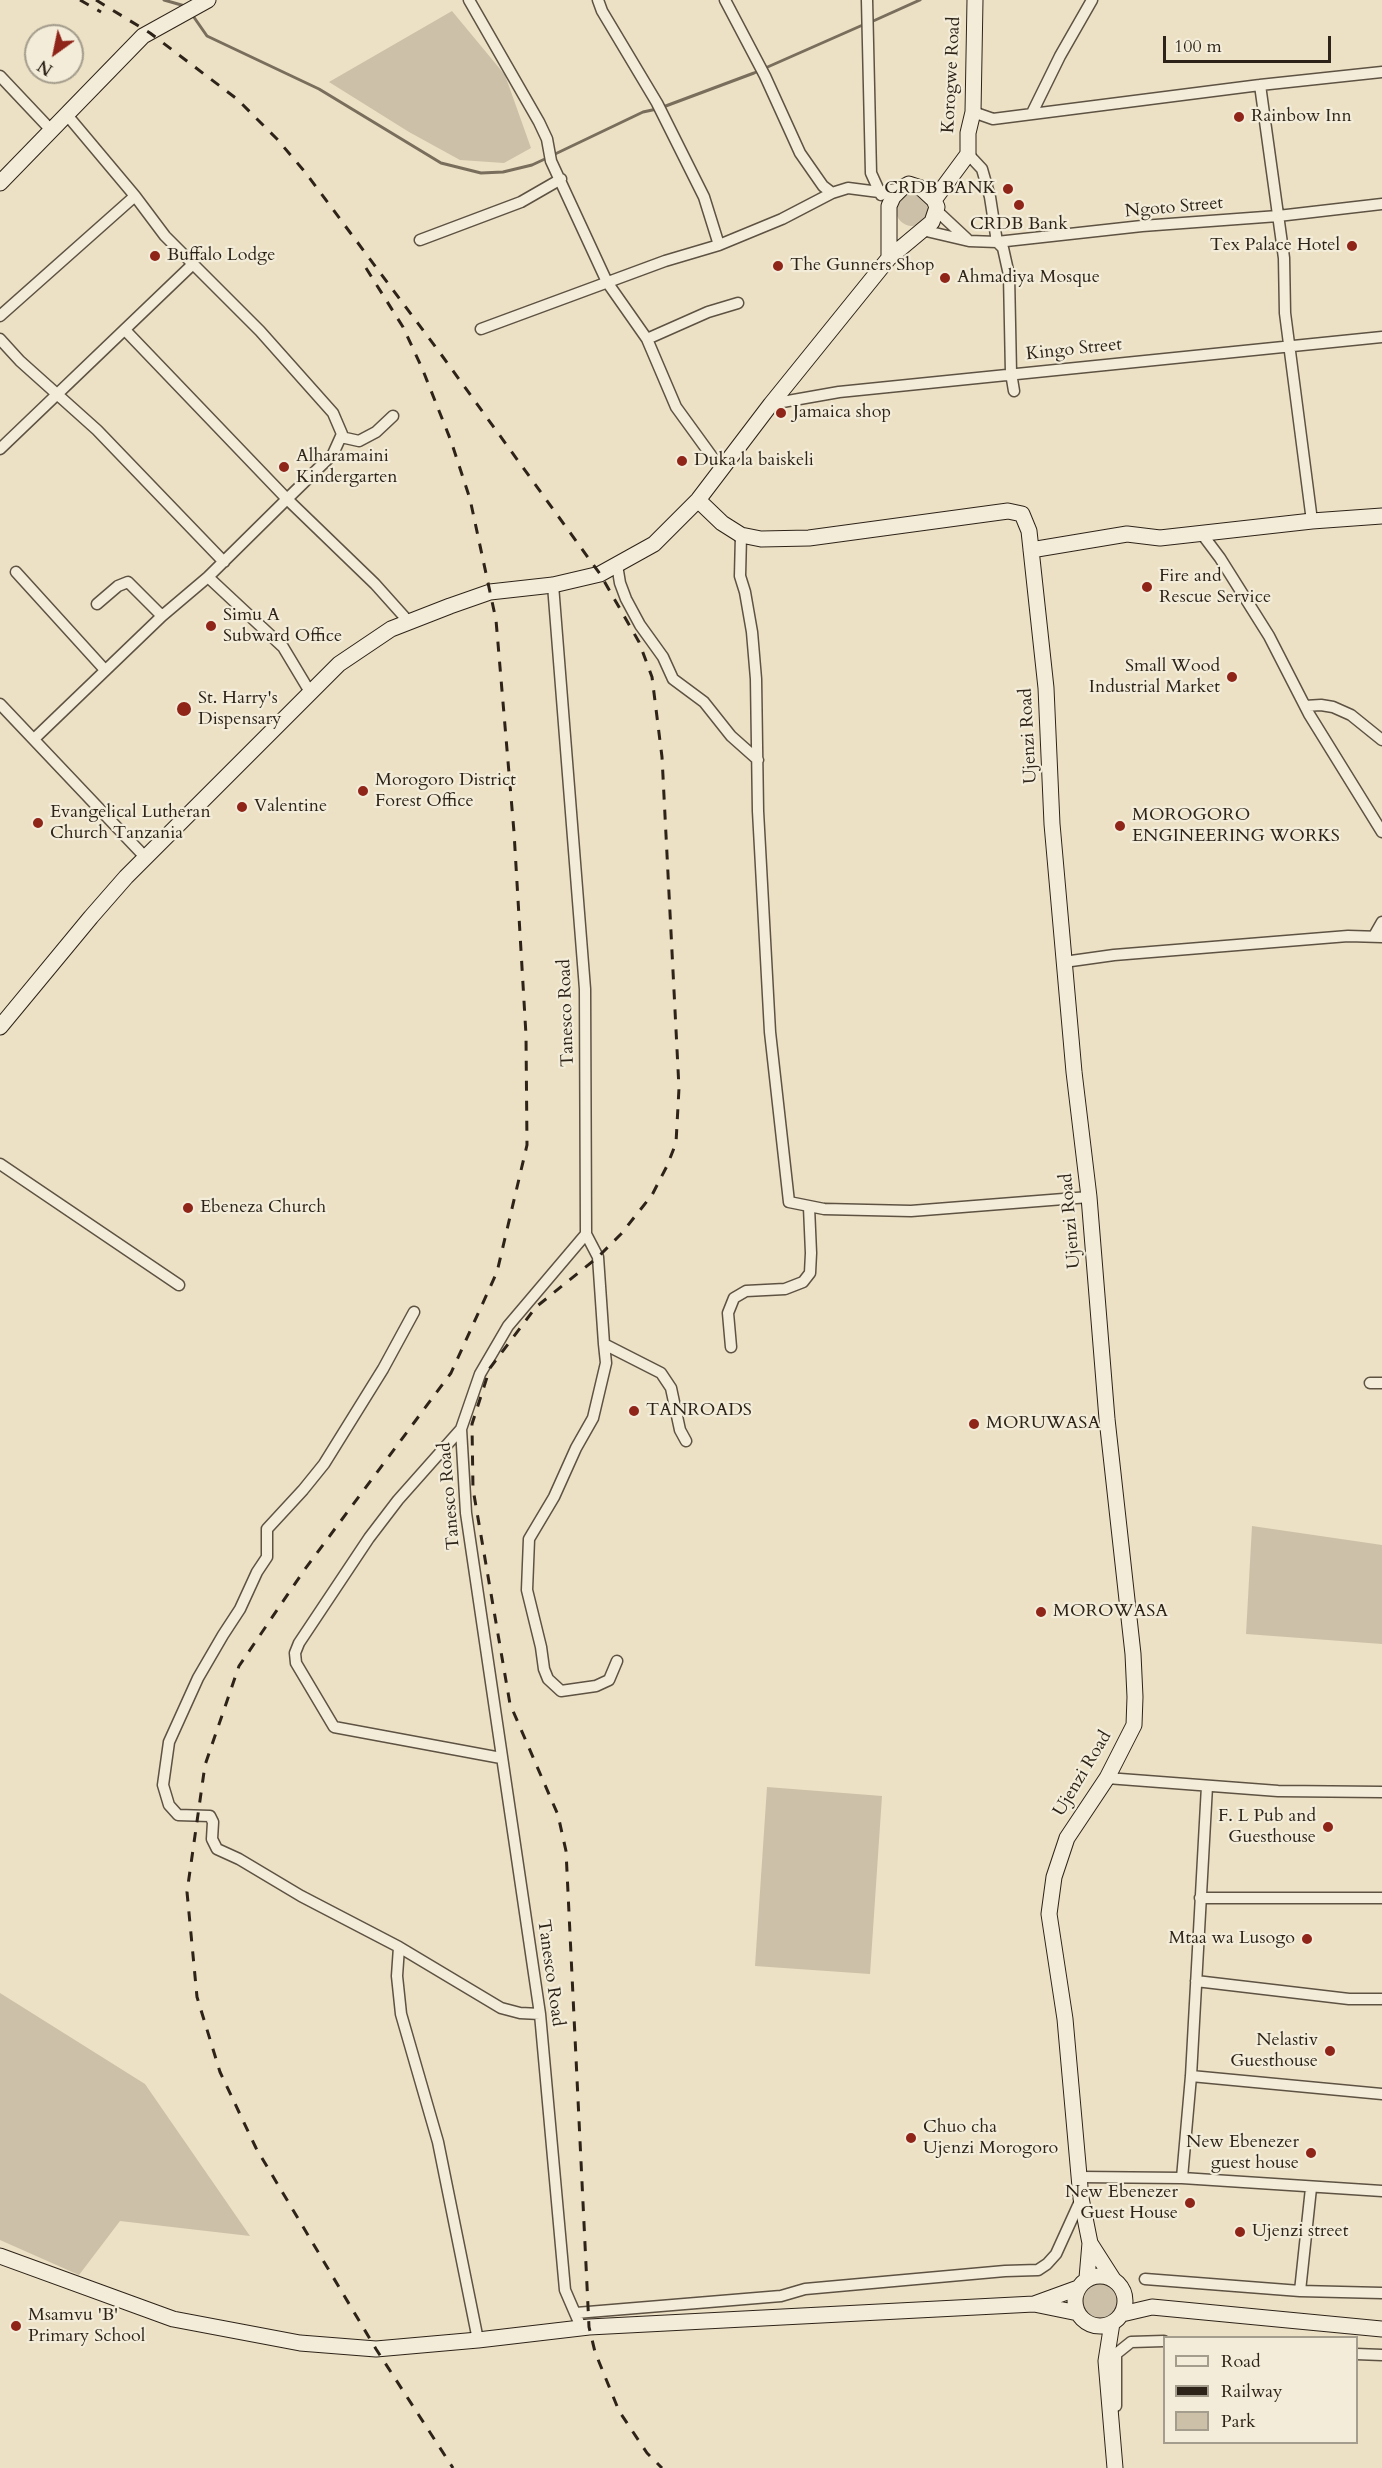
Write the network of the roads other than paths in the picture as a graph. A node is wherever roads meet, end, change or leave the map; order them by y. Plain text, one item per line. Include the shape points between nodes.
1 (469, 0) edge
2 (598, 0) edge
3 (725, 0) edge
4 (975, 0) edge
5 (1092, 0) edge
6 (204, 2) edge
7 (868, 5) edge
8 (1382, 72) edge
9 (0, 76) edge
10 (1260, 85) junction
11 (974, 112) junction
12 (1032, 113) junction
13 (67, 115) junction
14 (51, 130) junction
15 (968, 154) junction
16 (956, 173) junction
17 (561, 178) junction
18 (0, 183) edge
19 (905, 186) junction
20 (879, 192) junction
21 (832, 194) junction
22 (135, 196) junction
23 (1382, 204) edge
24 (936, 206) junction
25 (889, 210) junction
26 (1278, 216) junction
27 (920, 231) junction
28 (420, 240) dead end
29 (969, 241) junction
30 (997, 242) junction
31 (720, 245) junction
32 (889, 258) junction
33 (192, 265) junction
34 (607, 282) junction
35 (738, 303) dead end
36 (0, 316) edge
37 (481, 329) dead end
38 (125, 330) junction
39 (1382, 337) edge
40 (0, 339) edge
41 (647, 339) junction
42 (1288, 345) junction
43 (1011, 373) junction
44 (1014, 391) dead end
45 (57, 394) junction
46 (771, 404) junction
47 (393, 416) dead end
48 (341, 437) junction
49 (0, 449) edge
50 (721, 469) junction
51 (288, 500) junction
52 (698, 500) junction
53 (1382, 516) edge
54 (1312, 521) junction
55 (1202, 534) junction
56 (741, 535) junction
57 (1032, 550) junction
58 (224, 562) junction
59 (617, 566) junction
60 (16, 573) dead end
61 (208, 577) junction
62 (553, 585) junction
63 (97, 604) dead end
64 (162, 616) junction
65 (409, 622) junction
66 (105, 670) junction
67 (310, 692) junction
68 (0, 704) edge
69 (1305, 706) junction
70 (33, 739) junction
71 (1382, 740) edge
72 (758, 760) junction
73 (1382, 832) edge
74 (146, 858) junction
75 (1382, 921) edge
76 (1378, 937) edge
77 (1064, 962) junction
78 (0, 1027) edge
79 (0, 1164) edge
80 (1089, 1197) junction
81 (809, 1207) junction
82 (586, 1234) junction
83 (179, 1285) dead end
84 (414, 1312) dead end
85 (604, 1344) junction
86 (731, 1347) dead end
87 (1370, 1383) dead end
88 (1382, 1383) edge
89 (461, 1429) junction
90 (686, 1441) dead end
91 (617, 1661) dead end
92 (501, 1758) junction
93 (1107, 1778) junction
94 (1207, 1786) junction
95 (1382, 1792) edge
96 (1200, 1898) junction
97 (1382, 1898) edge
98 (399, 1947) junction
99 (1196, 1981) junction
100 (1382, 1999) edge
101 (540, 2014) junction
102 (1191, 2076) junction
103 (1382, 2094) edge
104 (1080, 2177) junction
105 (1182, 2178) junction
106 (1311, 2188) junction
107 (1382, 2192) edge
108 (1081, 2198) junction
109 (1090, 2243) junction
110 (0, 2256) edge
111 (1113, 2279) junction
112 (1145, 2279) dead end
113 (1082, 2283) junction
114 (1300, 2290) junction
115 (1124, 2291) junction
116 (1382, 2293) edge
117 (1034, 2304) junction
118 (1152, 2307) junction
119 (1078, 2313) junction
120 (1117, 2318) junction
121 (578, 2320) junction
122 (1093, 2325) junction
123 (1382, 2329) edge
124 (478, 2340) junction
125 (1163, 2341) edge
126 (1358, 2354) edge
127 (1382, 2355) edge
128 (1106, 2361) junction
129 (1115, 2468) edge

1 - 17 street via 547,139 551,161
2 - 31 street via 704,197
3 - 21 street via 803,159
4 - 11 street, Korogwe Road
5 - 12 street
6 - 13 street via 142,36
7 - 20 street via 871,173
8 - 10 street
9 - 14 street
10 - 12 street
10 - 26 street
11 - 12 street via 993,119
11 - 15 street, Korogwe Road
13 - 14 street
13 - 22 street
14 - 18 street
15 - 16 street, Korogwe Road
15 - 30 street via 982,169
16 - 19 street
16 - 24 street, Korogwe Road
17 - 28 street via 521,202
17 - 34 street
19 - 20 street
19 - 24 street via 921,188
19 - 25 street via 893,197
20 - 21 street via 848,188
20 - 25 street
21 - 31 street
22 - 33 street
22 - 36 street
23 - 26 street, Ngoto Street
24 - 27 street via 932,222
24 - 29 street
25 - 27 street via 901,228
25 - 32 street
26 - 30 street, Ngoto Street
26 - 42 street
27 - 29 street, Ngoto Street
27 - 32 street
29 - 30 street, Ngoto Street
30 - 43 street via 1003,248 1010,275
31 - 34 street
32 - 46 street
33 - 38 street
33 - 48 street via 260,331 333,413
34 - 37 street
34 - 41 street
35 - 41 street
38 - 45 street
38 - 51 street
39 - 42 street, Kingo Street
40 - 45 street
41 - 50 street via 676,407
42 - 43 street, Kingo Street
42 - 54 street
43 - 44 street
43 - 46 street, Kingo Street via 839,392
45 - 49 street
45 - 58 street
46 - 50 street
47 - 48 street via 359,441
48 - 51 street via 333,454
50 - 52 street
51 - 58 street
51 - 65 street
52 - 56 street, Ujenzi Road via 722,524
52 - 59 street via 654,544
53 - 54 street
54 - 55 street
55 - 57 street via 1160,538 1127,534
55 - 69 street via 1269,636
56 - 57 street, Ujenzi Road via 778,540 810,538 1008,512 1022,514
56 - 72 street via 740,576 752,632
57 - 77 street, Ujenzi Road via 1046,688
58 - 61 street
59 - 62 street
59 - 72 street via 626,599 673,679 704,702 731,736
60 - 66 street
61 - 64 street
61 - 67 street via 283,647
62 - 65 street via 490,592
62 - 82 street, Tanesco Road via 585,989
63 - 64 street via 128,582
64 - 66 street
65 - 67 street via 353,654
66 - 70 street
67 - 74 street
68 - 70 street
69 - 71 street via 1333,707 1351,715
69 - 73 street
70 - 74 street
72 - 81 street via 770,1032 785,1180 789,1202
74 - 78 street via 90,917
75 - 76 street
76 - 77 street
77 - 80 street, Ujenzi Road
79 - 83 street
80 - 81 street via 911,1211
80 - 93 street, Ujenzi Road via 1136,1697 1134,1725
81 - 86 street via 810,1273 803,1282 785,1289 746,1291 734,1298 728,1313
82 - 85 street via 598,1257
82 - 89 street, Tanesco Road via 508,1326 480,1374
84 - 98 street via 324,1464 267,1529 267,1557 198,1678 169,1742 163,1776 171,1809 178,1815 210,1816 217,1849
85 - 90 street via 661,1373 671,1388
85 - 91 street via 606,1363 593,1418 529,1539 527,1590 543,1669 561,1691 609,1680
87 - 88 street
89 - 92 street, Tanesco Road via 466,1513
89 - 92 street via 369,1538 299,1643 296,1663 334,1727
92 - 101 street, Tanesco Road
93 - 94 street
93 - 104 street, Ujenzi Road via 1067,1838 1054,1877 1049,1914 1065,2019
94 - 95 street
94 - 96 street
96 - 97 street
96 - 99 street
98 - 101 street via 501,2008
98 - 124 street via 401,2014 438,2142
99 - 100 street via 1349,1999
99 - 102 street
101 - 121 street, Tanesco Road via 565,2290
102 - 103 street
102 - 105 street
104 - 105 street
104 - 108 street, Ujenzi Road
105 - 106 street
106 - 107 street
106 - 114 street
108 - 109 street, Ujenzi Road
108 - 121 street via 1056,2253 1038,2270 804,2289 781,2296
109 - 111 street
109 - 113 street
110 - 124 street via 173,2319 300,2343 376,2349
111 - 113 street via 1100,2275
111 - 115 street
112 - 114 street
113 - 117 street
113 - 119 street via 1074,2300
114 - 116 street
115 - 118 street
115 - 120 street
117 - 119 street
117 - 121 street
118 - 120 street
118 - 123 street
119 - 122 street
120 - 122 street
120 - 128 street
121 - 124 street
122 - 128 street
125 - 129 street via 1131,2343 1116,2354
126 - 127 street
128 - 129 street

